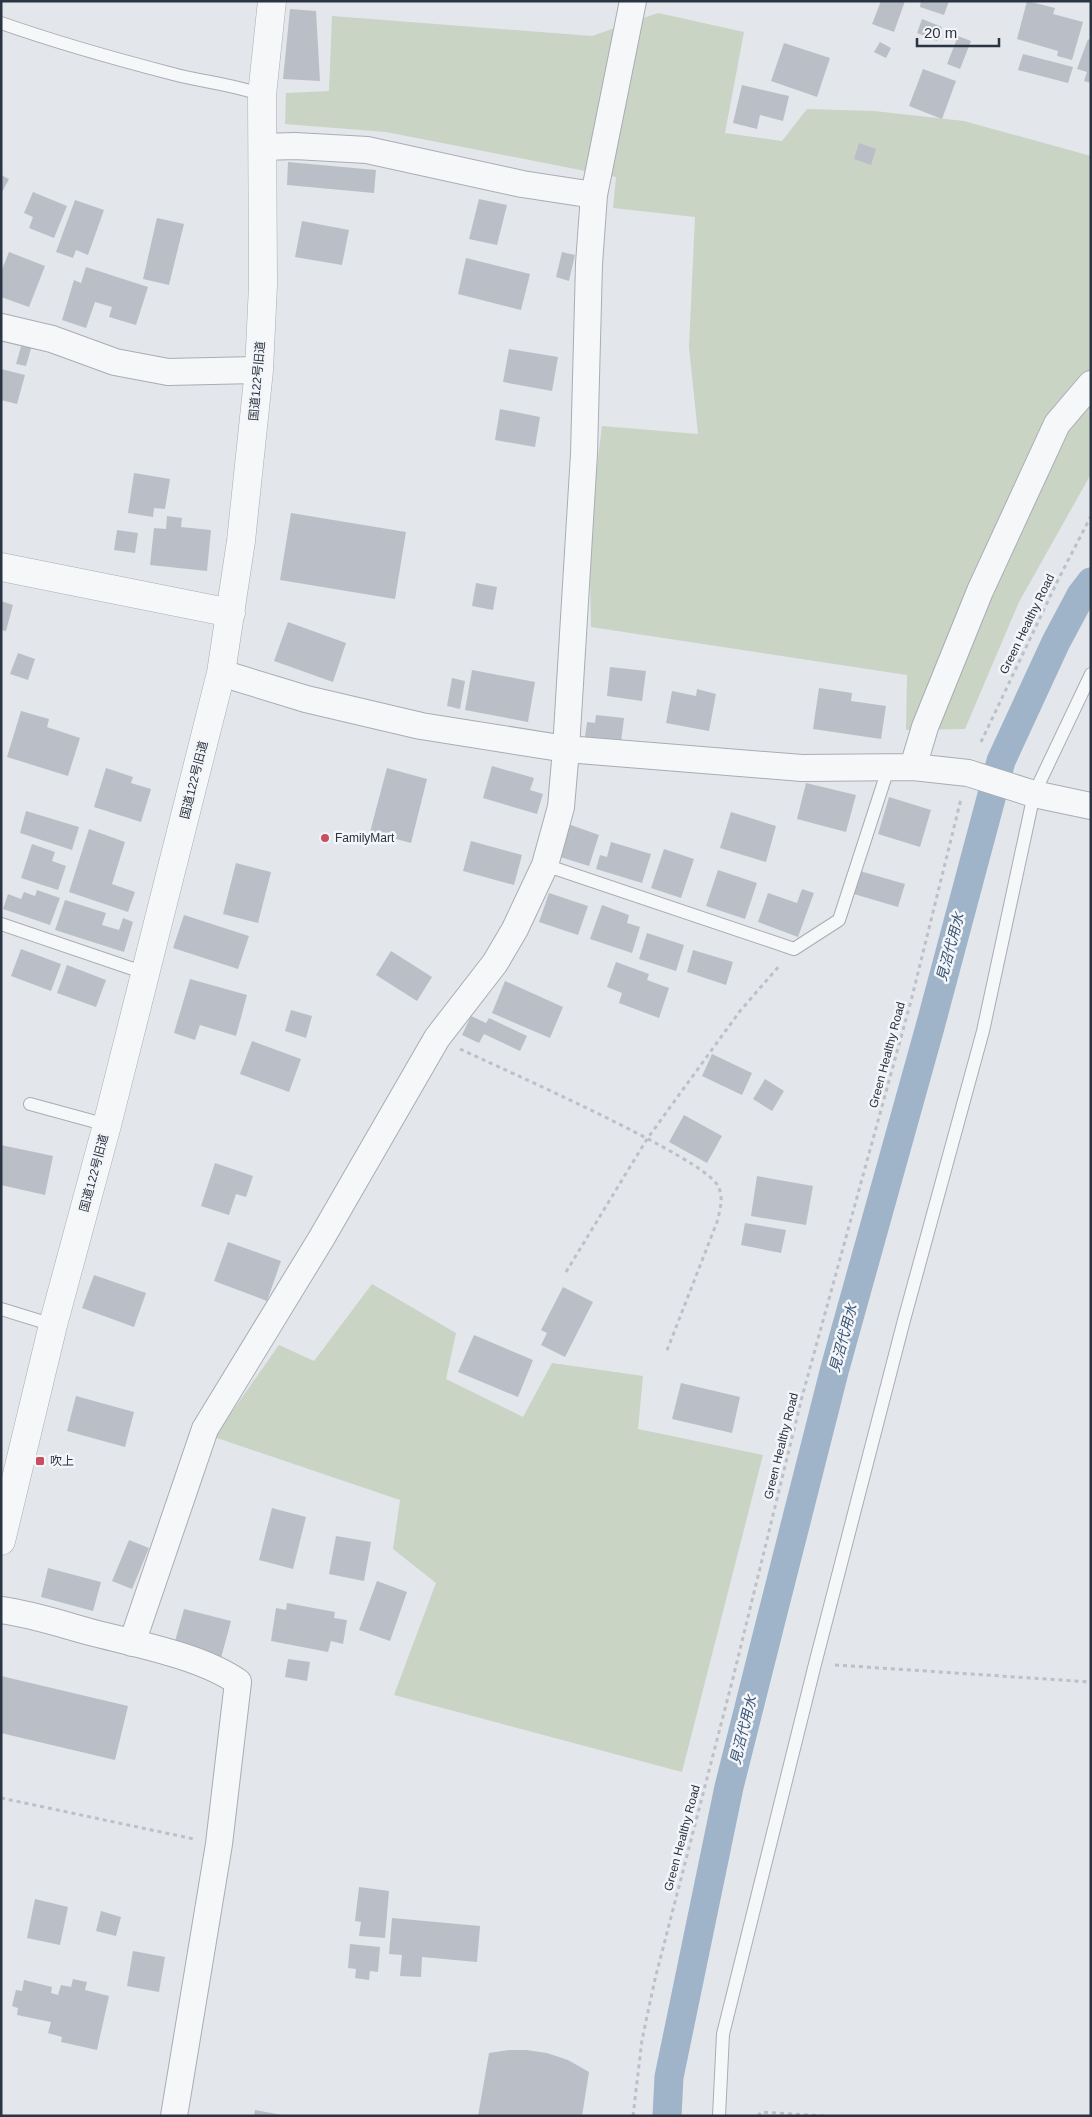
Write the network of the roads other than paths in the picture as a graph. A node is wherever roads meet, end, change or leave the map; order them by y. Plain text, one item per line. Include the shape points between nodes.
1 (272, 1) edge
2 (633, 1) edge
3 (1, 23) edge
4 (262, 95) junction
5 (262, 147) junction
6 (594, 195) junction
7 (1, 327) edge
8 (259, 370) junction
9 (1091, 384) edge
10 (1, 568) edge
11 (231, 613) junction
12 (221, 673) junction
13 (1091, 674) edge
14 (566, 749) junction
15 (901, 767) junction
16 (1027, 792) junction
17 (1091, 806) edge
18 (545, 866) junction
19 (1, 924) edge
20 (145, 973) junction
21 (30, 1104) dead end
22 (107, 1125) junction
23 (1, 1310) edge
24 (54, 1325) junction
25 (1, 1541) edge
26 (1, 1610) edge
27 (132, 1643) junction
28 (174, 2116) edge
29 (719, 2116) edge

1 - 4 street, 国道122号旧道
2 - 6 street
3 - 4 lane via 61,44
4 - 5 street, 国道122号旧道
5 - 6 street via 367,150 522,184
5 - 8 street, 国道122号旧道 via 263,285
6 - 14 street via 584,454
7 - 8 street via 52,339 115,362 168,372
8 - 11 street, 国道122号旧道
9 - 15 street via 1057,424 980,591 925,728
10 - 11 street
11 - 12 street, 国道122号旧道
12 - 14 street via 306,699 421,726
12 - 20 street, 国道122号旧道
13 - 16 lane
14 - 15 street via 802,768
14 - 18 street via 560,807
15 - 16 street via 969,784
15 - 18 lane via 839,920 794,949
16 - 17 street
16 - 29 lane via 982,1031 815,1664 724,2034
18 - 27 street via 496,964 437,1038 321,1239 205,1429
19 - 20 lane
20 - 22 street, 国道122号旧道
21 - 22 lane
22 - 24 street, 国道122号旧道
23 - 24 lane
24 - 25 street, 国道122号旧道
26 - 27 street
27 - 28 street via 207,1665 238,1682 219,1844

